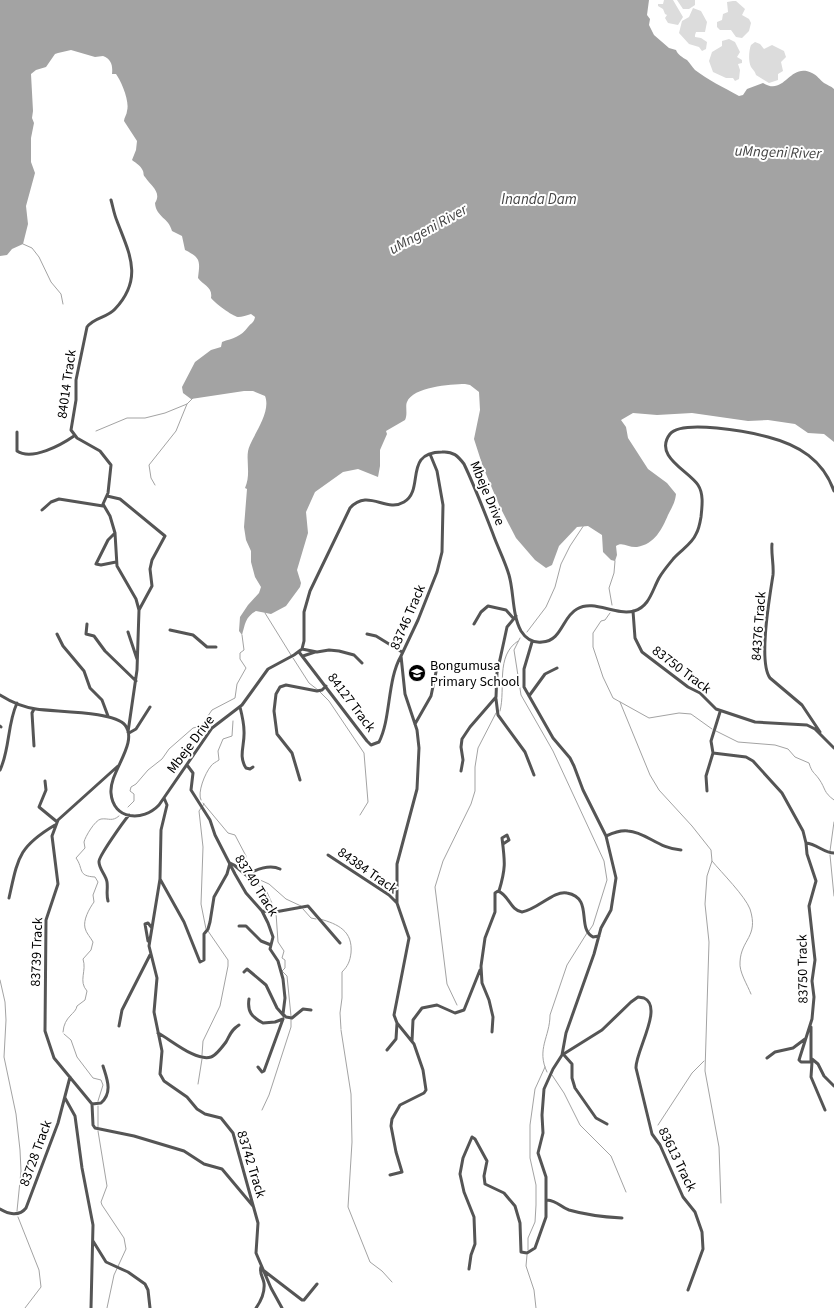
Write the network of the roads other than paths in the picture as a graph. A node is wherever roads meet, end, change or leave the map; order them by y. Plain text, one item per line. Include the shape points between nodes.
1 (111, 200) dead end
2 (17, 432) dead end
3 (74, 436) junction
4 (430, 454) junction
5 (834, 491) edge
6 (107, 496) junction
7 (103, 506) junction
8 (42, 510) dead end
9 (115, 533) junction
10 (772, 544) dead end
11 (116, 562) junction
12 (139, 610) junction
13 (633, 611) junction
14 (515, 618) junction
15 (87, 624) dead end
16 (474, 624) dead end
17 (170, 630) dead end
18 (128, 632) dead end
19 (57, 634) dead end
20 (366, 634) dead end
21 (532, 642) junction
22 (216, 647) dead end
23 (302, 648) junction
24 (299, 652) junction
25 (315, 652) junction
26 (401, 654) junction
27 (303, 656) junction
28 (138, 660) junction
29 (362, 664) dead end
30 (557, 668) dead end
31 (436, 672) dead end
32 (136, 681) junction
33 (326, 686) junction
34 (0, 695) edge
35 (529, 696) junction
36 (496, 699) junction
37 (17, 703) junction
38 (150, 707) dead end
39 (240, 707) junction
40 (34, 709) junction
41 (720, 712) junction
42 (108, 716) junction
43 (415, 724) junction
44 (128, 732) junction
45 (822, 735) junction
46 (34, 746) dead end
47 (834, 748) edge
48 (713, 753) junction
49 (187, 765) junction
50 (119, 766) junction
51 (253, 767) dead end
52 (0, 770) edge
53 (461, 771) dead end
54 (534, 775) dead end
55 (300, 780) dead end
56 (45, 781) dead end
57 (708, 791) dead end
58 (164, 798) junction
59 (129, 816) junction
60 (56, 823) junction
61 (606, 836) junction
62 (806, 843) junction
63 (503, 844) dead end
64 (681, 850) dead end
65 (834, 853) edge
66 (328, 855) dead end
67 (230, 864) junction
68 (280, 869) dead end
69 (160, 880) junction
70 (499, 891) junction
71 (9, 898) dead end
72 (108, 901) dead end
73 (397, 903) junction
74 (262, 911) junction
75 (239, 926) dead end
76 (152, 928) junction
77 (598, 936) junction
78 (149, 943) junction
79 (340, 943) dead end
80 (271, 945) junction
81 (150, 955) junction
82 (481, 968) junction
83 (244, 972) dead end
84 (248, 999) dead end
85 (311, 1010) dead end
86 (284, 1017) junction
87 (397, 1023) junction
88 (239, 1025) dead end
89 (810, 1025) junction
90 (119, 1026) dead end
91 (492, 1032) dead end
92 (158, 1033) junction
93 (805, 1039) junction
94 (412, 1041) junction
95 (387, 1050) dead end
96 (563, 1055) junction
97 (767, 1058) dead end
98 (812, 1060) junction
99 (103, 1066) dead end
100 (258, 1067) dead end
101 (70, 1077) junction
102 (834, 1086) edge
103 (65, 1098) junction
104 (92, 1104) junction
105 (825, 1110) dead end
106 (607, 1124) dead end
107 (390, 1175) dead end
108 (547, 1200) junction
109 (254, 1206) junction
110 (0, 1209) edge
111 (622, 1218) dead end
112 (93, 1241) junction
113 (262, 1268) junction
114 (469, 1269) dead end
115 (317, 1284) dead end
116 (688, 1290) dead end
117 (91, 1308) edge
118 (150, 1308) edge
119 (256, 1308) edge
120 (282, 1308) edge

1 - 3 street, 84014 Track via 130,255 132,274 117,308 87,327 76,384 71,430
2 - 3 street via 17,451 28,456
3 - 6 street, 84014 Track via 96,448 109,462 111,471
4 - 14 street, Mbeje Drive via 454,454 464,464 506,567
4 - 23 street via 419,462 412,494 404,502 394,505 366,499 356,502 350,508 310,591 304,612
4 - 26 street, 83746 Track via 437,471 443,505 442,552 438,570 418,620
5 - 13 street via 829,478 816,460 785,442 766,436 707,427 679,427 667,438 666,450 672,461 692,477 701,490 699,527 693,540 667,566 647,603
6 - 7 street, 84014 Track via 103,500
6 - 12 street via 120,499 165,536 152,560 152,586
7 - 8 street via 58,499
7 - 9 street via 110,516
9 - 11 street
9 - 11 street via 108,540 96,564 101,566
10 - 45 street, 84376 Track via 773,572 768,607 766,672 802,705
11 - 12 street via 136,599
12 - 28 street
13 - 21 street via 582,606 570,614 553,639
13 - 41 street, 83750 Track via 635,638 642,652 688,687 700,693
14 - 16 street via 506,610 488,606
14 - 21 street, Mbeje Drive via 520,629
14 - 36 street via 507,628 497,673
15 - 32 street via 86,634 94,636 104,651
17 - 22 street via 193,635 207,647
18 - 28 street
19 - 42 street via 63,646 84,671 90,688 102,700
20 - 26 street via 376,636
21 - 35 street via 528,650 523,681
23 - 24 street, Mbeje Drive
23 - 25 street
24 - 27 street, 84127 Track
24 - 39 street, Mbeje Drive via 268,669
25 - 27 street
25 - 29 street via 339,651 354,655
26 - 33 street, 84127 Track via 389,696 383,733 377,744 372,745 366,741
26 - 43 street, 83746 Track via 407,702
27 - 33 street, 84127 Track
28 - 32 street
30 - 35 street via 545,674
31 - 43 street via 431,696
32 - 44 street
33 - 55 street via 317,691 286,685 280,687 276,694 274,711 277,734 292,753
34 - 37 street
35 - 61 street via 553,738 570,758
36 - 53 street via 464,736 461,747
36 - 54 street via 498,715 525,752
37 - 40 street
37 - 52 street via 10,722 4,761
38 - 44 street via 136,729
39 - 49 street, Mbeje Drive via 212,728
39 - 51 street via 244,732 244,764 248,770
40 - 42 street
40 - 46 street
41 - 45 street, 83750 Track via 755,722 807,725
41 - 48 street via 712,738
42 - 44 street via 121,721
43 - 73 street, 83746 Track via 419,741 417,789 398,858
44 - 50 street via 127,746
45 - 47 street, 83750 Track
48 - 57 street via 706,776
48 - 62 street, 83750 Track via 753,760 776,786 795,814
49 - 58 street, Mbeje Drive
49 - 67 street, 83740 Track via 192,773 191,790 210,820
50 - 59 street via 112,783 111,796 116,806
50 - 60 street
56 - 60 street via 46,790 39,807
58 - 59 street, Mbeje Drive via 150,814
58 - 69 street, 83742 Track via 168,805 161,830
59 - 72 street via 119,826 99,857 99,865 107,881
60 - 71 street via 34,839 20,857 13,874
60 - 101 street, 83739 Track via 52,845 58,884 46,920 44,1024 50,1051
61 - 64 street via 621,831 634,832 667,848
61 - 77 street via 616,883 611,910
62 - 65 street
62 - 89 street, 83750 Track via 816,881 809,906 815,960
63 - 70 street via 505,866
66 - 73 street, 84384 Track
67 - 68 street via 246,875 253,870 266,867
67 - 69 street via 214,897 210,922 204,934 202,962 199,961 184,922
67 - 74 street, 83740 Track via 246,893
69 - 76 street, 83742 Track
70 - 77 street via 513,908 522,912 535,908 558,894 569,893 581,903 585,912 587,931 593,937
70 - 82 street via 494,894 495,912 485,938
73 - 87 street, 83746 Track via 409,938 394,1007 394,1018
74 - 79 street via 275,912 308,906
74 - 80 street, 83740 Track via 272,934
75 - 80 street via 246,926 261,941
76 - 78 street, 83742 Track
76 - 78 street via 148,923 145,924
77 - 96 street via 596,950 566,1033
78 - 81 street, 83742 Track
80 - 86 street, 83740 Track via 285,991
81 - 90 street via 122,1010
81 - 92 street, 83742 Track via 157,978 154,1012
82 - 91 street via 482,983 492,1015
82 - 94 street via 464,1010 455,1013 437,1005 422,1008 413,1020
83 - 86 street via 247,969 266,985
84 - 86 street via 251,1015 263,1024
85 - 86 street via 303,1009 294,1017
86 - 100 street, 83740 Track via 264,1071
87 - 94 street
87 - 95 street, 83746 Track via 396,1039
88 - 92 street via 234,1028 214,1056 208,1058 191,1054
89 - 93 street, 83750 Track
89 - 98 street
92 - 109 street, 83742 Track via 162,1048 159,1070 162,1078 187,1097 201,1112 218,1116 230,1127
93 - 97 street via 793,1048 775,1052
93 - 98 street, 83750 Track via 800,1061
94 - 107 street via 423,1070 426,1090 405,1101 393,1116 391,1126 402,1172
96 - 106 street via 572,1064 575,1088 596,1118
96 - 108 street via 550,1074 543,1095 543,1132 538,1153 545,1174
96 - 116 street, 83613 Track via 602,1030 635,999 646,998 650,1003 650,1020 636,1059 637,1075 651,1132 683,1197 694,1211 702,1232 702,1251
98 - 102 street
98 - 105 street via 811,1077
99 - 104 street via 109,1086 108,1094 101,1103
101 - 103 street, 83728 Track
101 - 104 street, 83739 Track
103 - 110 street, 83728 Track via 26,1208 17,1214
103 - 112 street via 75,1116 92,1219
104 - 109 street via 95,1128 134,1136 184,1151 204,1164 222,1170
108 - 111 street via 582,1213
108 - 114 street via 546,1217 537,1245 530,1252 522,1253 520,1224 515,1206 504,1193 485,1184 487,1161 474,1139 470,1138 460,1174 474,1217 475,1244
109 - 113 street, 83742 Track via 259,1226 255,1248
112 - 117 street
112 - 118 street via 106,1262 128,1272 145,1284
113 - 115 street via 302,1300
113 - 119 street via 260,1271 264,1291
113 - 120 street, 83742 Track

